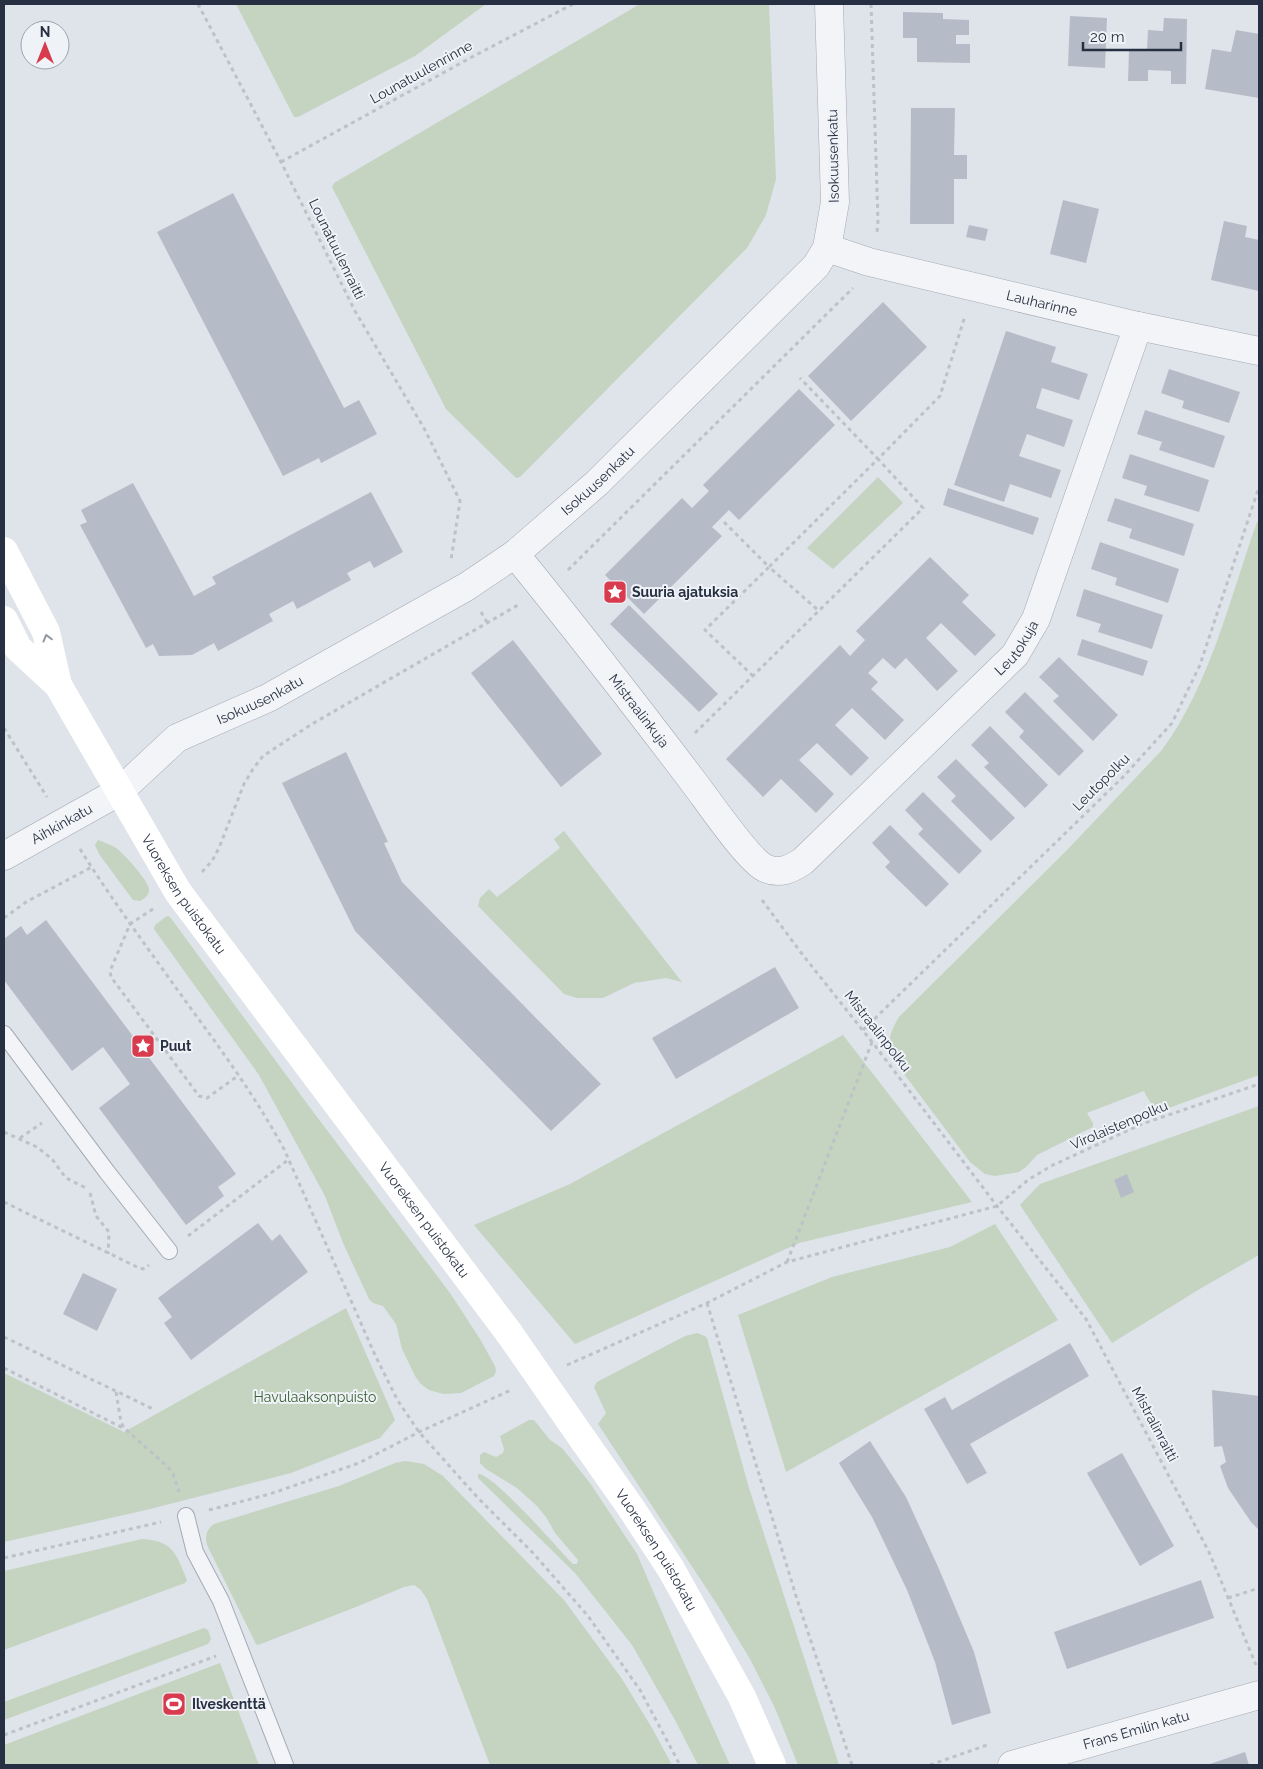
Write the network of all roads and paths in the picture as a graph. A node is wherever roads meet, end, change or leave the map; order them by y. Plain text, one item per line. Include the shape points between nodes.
1 (198, 4) edge
2 (573, 4) edge
3 (829, 4) edge
4 (282, 162) junction
5 (826, 248) junction
6 (974, 287) junction
7 (1138, 326) junction
8 (1259, 351) edge
9 (800, 378) dead end
10 (878, 459) junction
11 (1259, 487) edge
12 (460, 501) dead end
13 (724, 522) dead end
14 (4, 551) edge
15 (514, 554) junction
16 (769, 567) junction
17 (519, 605) dead end
18 (819, 611) junction
19 (4, 620) edge
20 (753, 676) junction
21 (58, 685) junction
22 (4, 728) edge
23 (673, 755) junction
24 (120, 791) junction
25 (63, 822) junction
26 (4, 856) edge
27 (92, 867) junction
28 (771, 870) junction
29 (178, 892) junction
30 (4, 918) edge
31 (130, 924) junction
32 (863, 1030) junction
33 (4, 1034) edge
34 (872, 1041) junction
35 (239, 1075) junction
36 (1259, 1084) edge
37 (4, 1132) edge
38 (288, 1160) junction
39 (4, 1202) edge
40 (997, 1206) junction
41 (169, 1252) junction
42 (108, 1254) junction
43 (787, 1262) junction
44 (707, 1303) junction
45 (4, 1338) edge
46 (563, 1367) dead end
47 (4, 1368) edge
48 (518, 1387) dead end
49 (116, 1392) junction
50 (156, 1410) dead end
51 (124, 1428) junction
52 (419, 1432) junction
53 (186, 1516) junction
54 (4, 1558) edge
55 (1259, 1588) edge
56 (1228, 1598) junction
57 (239, 1648) junction
58 (1257, 1668) dead end
59 (1259, 1695) edge
60 (4, 1735) edge
61 (285, 1765) edge
62 (680, 1765) edge
63 (772, 1765) edge
64 (852, 1765) edge
65 (1012, 1765) edge

1 - 4 path, Lounatuulenraitti
2 - 4 path, Lounatuulenrinne
3 - 5 street, Isokuusenkatu via 835,202
4 - 12 path, Lounatuulenraitti via 355,311 425,430
5 - 6 street, Lauharinne via 869,262
5 - 15 street, Isokuusenkatu via 816,266 597,483
6 - 7 street, Lauharinne
6 - 10 path via 940,396
7 - 8 street, Lauharinne
7 - 28 street, Leutokuja via 1036,619 1015,655 803,861 789,870
9 - 10 path
10 - 16 path
10 - 18 path via 923,508
11 - 32 path, Leutopolku via 1200,666 1172,723 1123,777
13 - 16 path
21 -> 14 main road, Vuoreksen puistokatu via 46,632
15 - 23 street, Mistraalinkuja
15 - 24 street, Isokuusenkatu via 466,587 268,698 177,738
16 - 18 path
16 - 20 path via 705,630
17 - 29 path via 312,724 263,756 244,784 212,861
18 - 20 path
19 - 21 main road, Vuoreksen puistokatu via 18,648
20 - 23 path
21 - 24 main road, Vuoreksen puistokatu
22 - 25 path
23 - 28 street, Mistraalinkuja via 748,853
24 - 25 street, Aihkinkatu
24 - 29 main road, Vuoreksen puistokatu
25 - 26 street, Aihkinkatu
25 - 27 path
27 - 30 path via 26,902
27 - 31 path
28 - 32 path, Mistraalinpolku via 759,895
29 - 31 path
29 - 63 main road, Vuoreksen puistokatu, bridge via 509,1333 631,1508 671,1569 742,1698
31 - 35 path
31 - 35 path via 110,972 111,977 199,1096 207,1098
32 - 34 path, Mistraalinpolku
33 - 41 lane
34 - 40 path, Mistraalinpolku
34 - 43 path
35 - 38 path
36 - 40 path, Virolaistenpolku via 1148,1122 1051,1166
37 - 42 path via 37,1147 70,1181 88,1190 96,1216 109,1232
38 - 41 path
38 - 52 path via 375,1355 398,1401
39 - 42 path
40 - 43 path
40 - 56 path, Mistralinraitti via 1086,1319 1210,1552
41 - 42 path via 143,1269
43 - 44 path
44 - 46 path
44 - 64 path via 796,1596
45 - 49 path
47 - 51 path
48 - 52 path
49 - 50 path
49 - 51 path
51 - 53 path via 173,1474
52 - 53 path via 359,1462 270,1494
52 - 62 path via 588,1616 640,1690
53 - 54 path
53 - 57 lane via 196,1552
55 - 56 path
56 - 58 path, Mistralinraitti
57 - 60 path
57 - 61 lane
59 - 65 street, Frans Emilin katu

